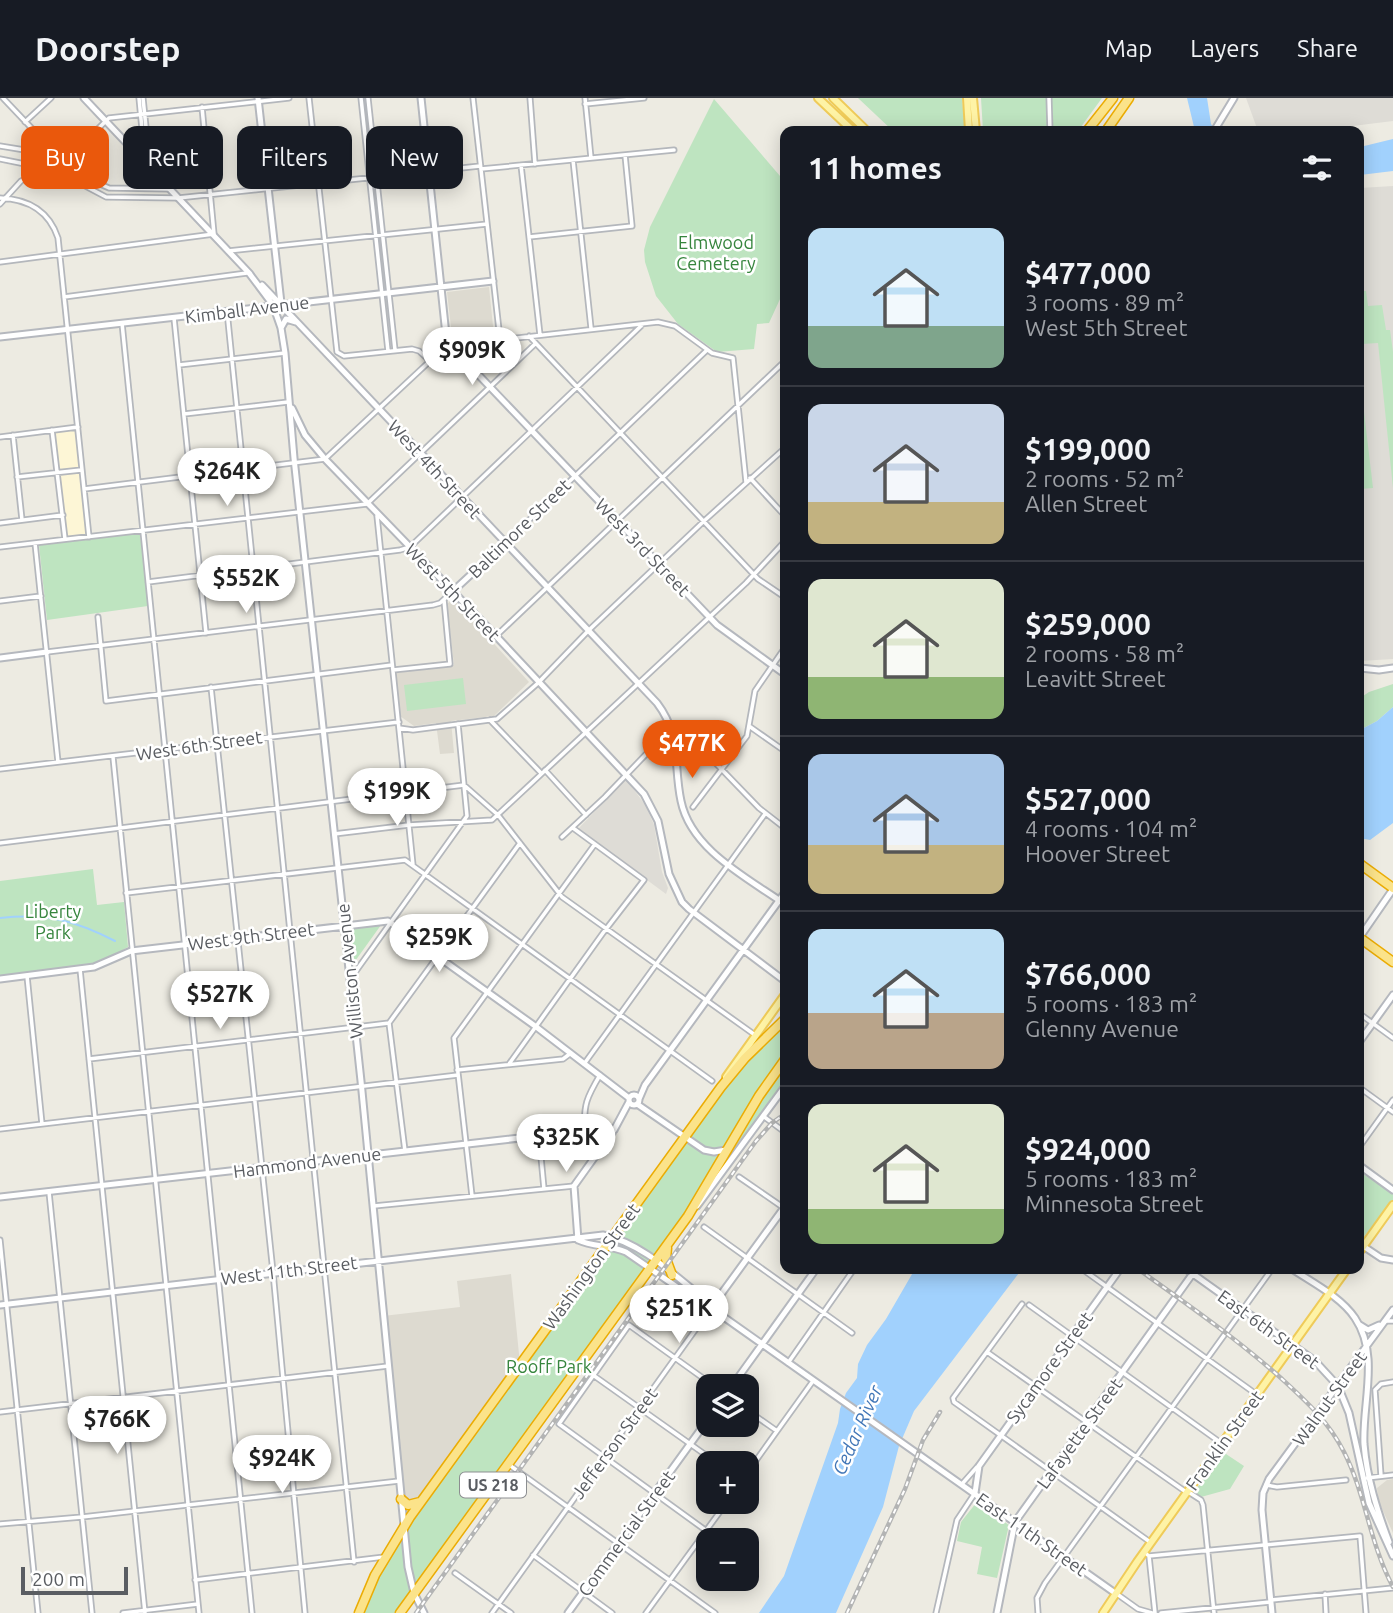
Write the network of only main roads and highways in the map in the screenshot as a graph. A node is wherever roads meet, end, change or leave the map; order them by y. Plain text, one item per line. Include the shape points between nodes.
1 (84, 98) edge
2 (421, 98) edge
3 (818, 98) edge
4 (832, 98) edge
5 (967, 98) edge
6 (974, 98) edge
7 (1114, 98) edge
8 (1129, 98) edge
9 (1234, 98) edge
10 (258, 100) edge
11 (1101, 116) junction
12 (847, 126) edge
13 (862, 126) edge
14 (969, 126) edge
15 (976, 126) edge
16 (1092, 126) edge
17 (1096, 126) edge
18 (1112, 126) edge
19 (1217, 126) edge
20 (249, 273) junction
21 (493, 281) road end
22 (441, 287) junction
23 (261, 288) junction
24 (281, 304) junction
25 (273, 305) junction
26 (250, 308) junction
27 (301, 325) junction
28 (281, 328) junction
29 (0, 338) edge
30 (290, 402) junction
31 (505, 543) junction
32 (452, 592) junction
33 (47, 652) road end
34 (0, 658) edge
35 (1393, 667) edge
36 (1364, 668) edge
37 (780, 671) edge
38 (1364, 867) edge
39 (1393, 889) edge
40 (779, 900) joint
41 (344, 925) junction
42 (1364, 932) edge
43 (1364, 941) edge
44 (743, 950) junction
45 (1393, 962) edge
46 (780, 978) edge
47 (0, 979) edge
48 (1393, 995) edge
49 (780, 1001) edge
50 (780, 1024) edge
51 (1364, 1035) edge
52 (780, 1066) edge
53 (721, 1087) junction
54 (780, 1093) edge
55 (633, 1100) junction
56 (614, 1130) junction
57 (685, 1136) junction
58 (729, 1149) junction
59 (368, 1155) junction
60 (1364, 1169) edge
61 (1393, 1190) edge
62 (0, 1198) edge
63 (1393, 1205) edge
64 (780, 1215) edge
65 (688, 1216) junction
66 (612, 1237) junction
67 (578, 1240) junction
68 (1364, 1243) edge
69 (668, 1244) junction
70 (606, 1246) junction
71 (1364, 1249) edge
72 (378, 1260) junction
73 (1393, 1260) edge
74 (652, 1265) junction
75 (812, 1274) edge
76 (1116, 1274) edge
77 (1193, 1274) edge
78 (1199, 1274) edge
79 (1299, 1274) edge
80 (1343, 1274) edge
81 (672, 1275) junction
82 (1328, 1294) junction
83 (3, 1304) edge
84 (712, 1308) junction
85 (1393, 1310) edge
86 (1385, 1321) junction
87 (1359, 1325) junction
88 (762, 1344) junction
89 (1292, 1344) junction
90 (1367, 1347) junction
91 (741, 1374) edge
92 (1338, 1386) junction
93 (696, 1436) edge
94 (914, 1450) joint
95 (1365, 1479) junction
96 (975, 1493) junction
97 (401, 1499) junction
98 (422, 1500) junction
99 (1015, 1522) junction
100 (404, 1526) junction
101 (1393, 1554) edge
102 (414, 1593) junction
103 (1115, 1593) junction
104 (359, 1613) edge
105 (400, 1613) edge
106 (424, 1613) edge
107 (568, 1613) edge
108 (996, 1613) edge
109 (1103, 1613) edge
110 (1272, 1613) edge

1 - 20 main road, West 4th Street
2 - 22 main road
3 - 12 main road
4 - 13 main road
5 - 14 main road
6 - 15 main road
7 - 11 highway
8 - 18 highway
9 - 19 main road
10 - 24 main road
11 - 16 highway
11 - 17 highway
20 - 23 main road, Williston Avenue
20 - 24 main road, West 4th Street
21 - 22 main road, Kimball Avenue
22 - 24 main road, Kimball Avenue
22 - 37 main road, West 3rd Street via 450,345 710,618
23 - 25 main road, Williston Avenue
23 - 26 main road via 263,300
24 - 25 main road, Kimball Avenue
24 - 27 main road, West 4th Street
25 - 26 main road, Kimball Avenue
25 - 28 main road, Williston Avenue
26 - 29 main road, Kimball Avenue
27 - 28 main road via 288,319
27 - 31 main road, West 4th Street
28 - 30 main road, Williston Avenue
30 - 32 main road, West 5th Street via 301,429 325,459
30 - 41 main road, Williston Avenue
31 - 32 main road, Baltimore Street
31 - 40 main road, West 4th Street via 666,716 676,743 685,816 701,842
32 - 44 main road, West 5th Street via 652,807 671,881 682,902
33 - 34 main road
35 - 36 main road
38 - 39 highway
39 - 42 main road
40 - 44 main road
41 - 47 main road, West 9th Street via 131,951 99,966
41 - 55 main road, West 9th Street via 390,923
41 - 59 main road, Williston Avenue
43 - 45 highway
44 - 46 main road
44 - 55 main road
48 - 51 main road
49 - 53 main road, Washington Street
50 - 53 highway, US 218
52 - 58 highway, US 218
53 - 57 highway, Washington Street / US 218
54 - 65 main road
55 - 56 main road
55 - 57 main road
56 - 59 main road, Hammond Avenue
56 - 67 main road via 574,1186
57 - 58 main road via 710,1152
57 - 66 highway, Washington Street / US 218
58 - 65 highway, US 218
59 - 62 main road, Hammond Avenue
59 - 72 main road, Williston Avenue
60 - 61 main road
63 - 68 main road
64 - 84 main road, Jefferson Street
65 - 69 highway, US 218
66 - 67 main road, West 11th Street
66 - 70 highway, Washington Street / US 218
66 - 74 main road, West 11th Street
67 - 70 main road, West 11th Street
67 - 72 main road, West 11th Street
69 - 74 highway, US 218
69 - 81 highway via 666,1259
70 - 74 main road, West 11th Street
70 - 98 highway, Washington Street / US 218
71 - 73 main road
72 - 83 main road, West 11th Street
72 - 97 main road, Williston Avenue
74 - 81 main road, West 11th Street
74 - 84 main road, West 11th Street
74 - 102 highway, US 218
75 - 88 main road
76 - 96 main road, Sycamore Street via 979,1466
77 - 99 main road, Lafayette Street
78 - 89 main road, East 6th Street
79 - 82 main road
80 - 82 main road, Franklin Street
81 - 84 main road, West 11th Street
82 - 87 main road
82 - 89 main road, Franklin Street
84 - 88 main road, West 11th Street
85 - 86 main road, Walnut Street
86 - 87 main road via 1372,1329
86 - 90 main road, Walnut Street
87 - 90 main road
88 - 91 main road
88 - 94 main road, West 11th Street
89 - 92 main road, East 6th Street
89 - 103 main road, Franklin Street
90 - 92 main road, Walnut Street
90 - 95 main road
92 - 95 main road, East 6th Street
92 - 110 main road, Walnut Street via 1266,1485 1262,1510
93 - 107 main road, Commercial Street
94 - 96 main road, East 11th Street
95 - 101 main road
96 - 99 main road, East 11th Street
97 - 98 highway via 410,1505
97 - 100 main road, Williston Avenue
98 - 100 highway, Washington Street / US 218
99 - 103 main road, East 11th Street
99 - 108 main road, Lafayette Street
100 - 102 main road, Williston Avenue
100 - 104 highway, Washington Street / US 218
102 - 105 highway, US 218
102 - 106 main road, Williston Avenue
103 - 109 main road, Franklin Street

